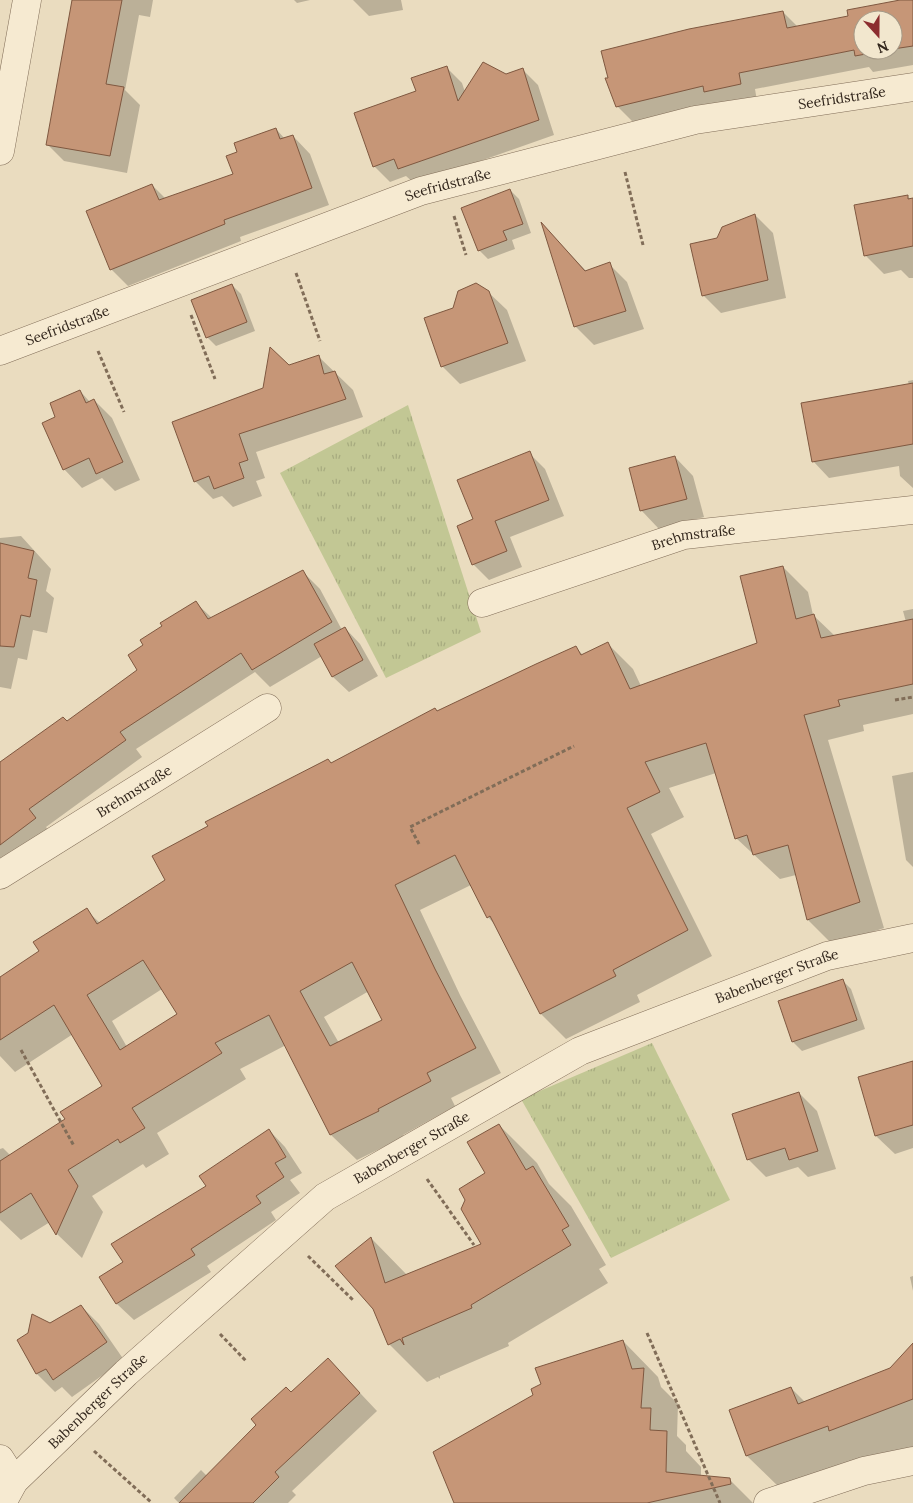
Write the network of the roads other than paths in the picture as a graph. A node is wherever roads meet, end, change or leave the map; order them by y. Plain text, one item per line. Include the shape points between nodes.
1 (27, 0) edge
2 (913, 86) edge
3 (0, 151) edge
4 (0, 351) edge
5 (913, 510) edge
6 (482, 603) dead end
7 (267, 708) dead end
8 (0, 875) edge
9 (913, 938) edge
10 (0, 1458) edge
11 (913, 1460) edge
12 (8, 1492) edge
13 (768, 1503) edge

1 - 3 street
2 - 4 street, Seefridstraße via 695,120 421,191
5 - 6 street, Brehmstraße via 684,535
7 - 8 street, Brehmstraße
9 - 12 street, Babenberger Straße via 827,956 580,1051 325,1197 126,1373
10 - 12 street
11 - 13 street via 864,1471

